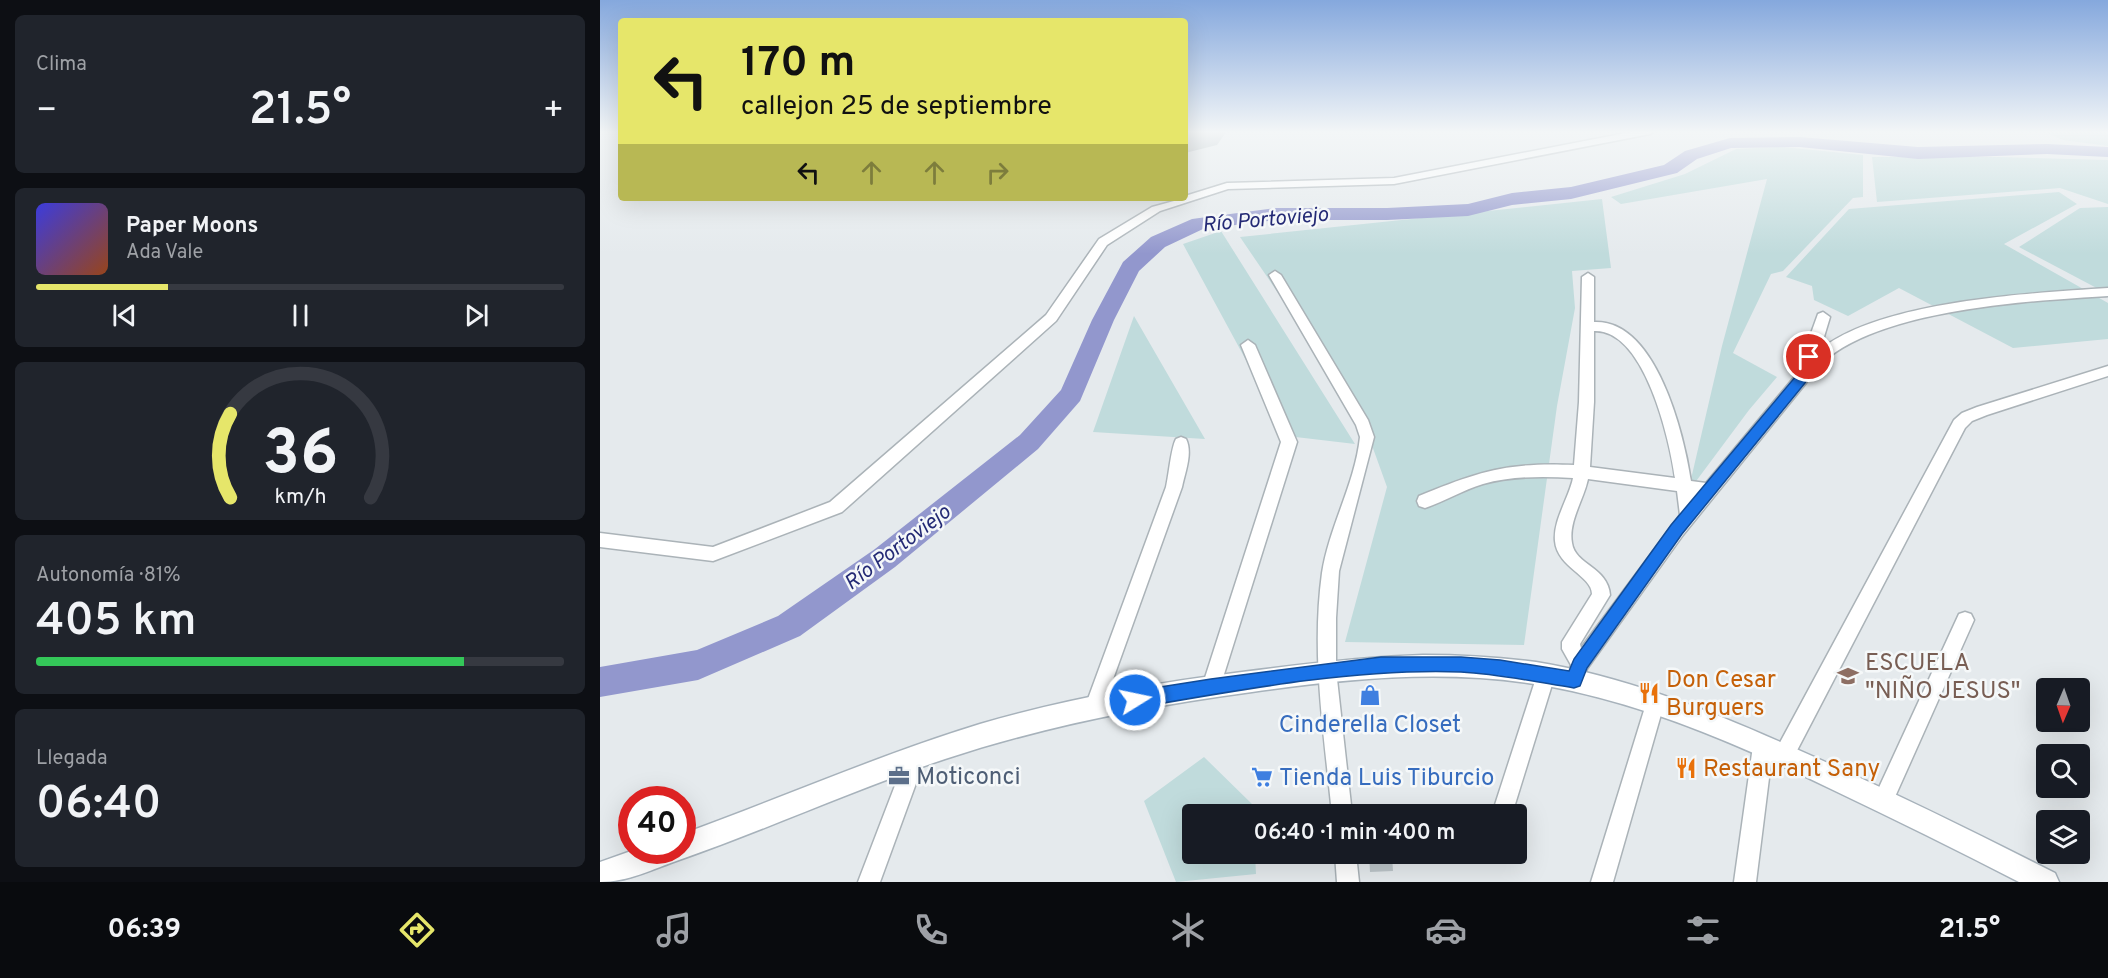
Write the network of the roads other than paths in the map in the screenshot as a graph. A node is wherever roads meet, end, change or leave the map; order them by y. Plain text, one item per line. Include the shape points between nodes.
1 (1438, 172) edge
2 (1188, 199) edge
3 (1181, 201) edge
4 (1275, 275) dead end
5 (1588, 277) dead end
6 (2108, 292) edge
7 (1823, 317) dead end
8 (1587, 328) junction
9 (1248, 345) dead end
10 (1807, 369) junction
11 (2108, 371) edge
12 (1181, 443) dead end
13 (1581, 470) junction
14 (1684, 486) junction
15 (1709, 490) junction
16 (1425, 501) dead end
17 (1688, 515) junction
18 (600, 540) edge
19 (1965, 620) dead end
20 (1327, 670) junction
21 (1577, 672) junction
22 (1546, 675) junction
23 (1211, 687) junction
24 (1655, 704) junction
25 (1094, 707) junction
26 (1774, 751) junction
27 (915, 756) junction
28 (1883, 801) junction
29 (1341, 804) edge
30 (1505, 804) edge
31 (696, 842) edge
32 (632, 864) edge
33 (1347, 864) edge
34 (600, 875) edge
35 (869, 882) edge
36 (1348, 882) edge
37 (1602, 882) edge
38 (1745, 882) edge
39 (2046, 882) edge

1 - 2 street via 1394,181 1227,186
3 - 18 street via 1156,209 1103,242 1051,318 836,507 713,554
4 - 20 street via 1367,437 1331,571
5 - 8 street
6 - 10 street via 2001,302 1914,317 1844,340
7 - 10 street
8 - 13 street
8 - 14 street via 1611,327 1628,340 1650,367 1677,436
9 - 23 street via 1289,442
10 - 15 street
11 - 26 street via 1982,411 1959,424 1937,470
12 - 25 street via 1174,487
13 - 14 street
13 - 16 street via 1498,474
13 - 21 street via 1563,543 1573,562 1600,583 1602,590 1571,642
14 - 15 street
14 - 17 street
15 - 17 street
17 - 21 street
19 - 28 street
20 - 22 street via 1424,663
20 - 23 street
20 - 29 street
21 - 22 street
21 - 24 street
22 - 30 street
23 - 25 street
24 - 26 street
24 - 37 street
25 - 27 street via 1024,723
26 - 28 street
26 - 38 street
27 - 31 street
27 - 35 street
28 - 39 street
32 - 34 street
33 - 36 street

